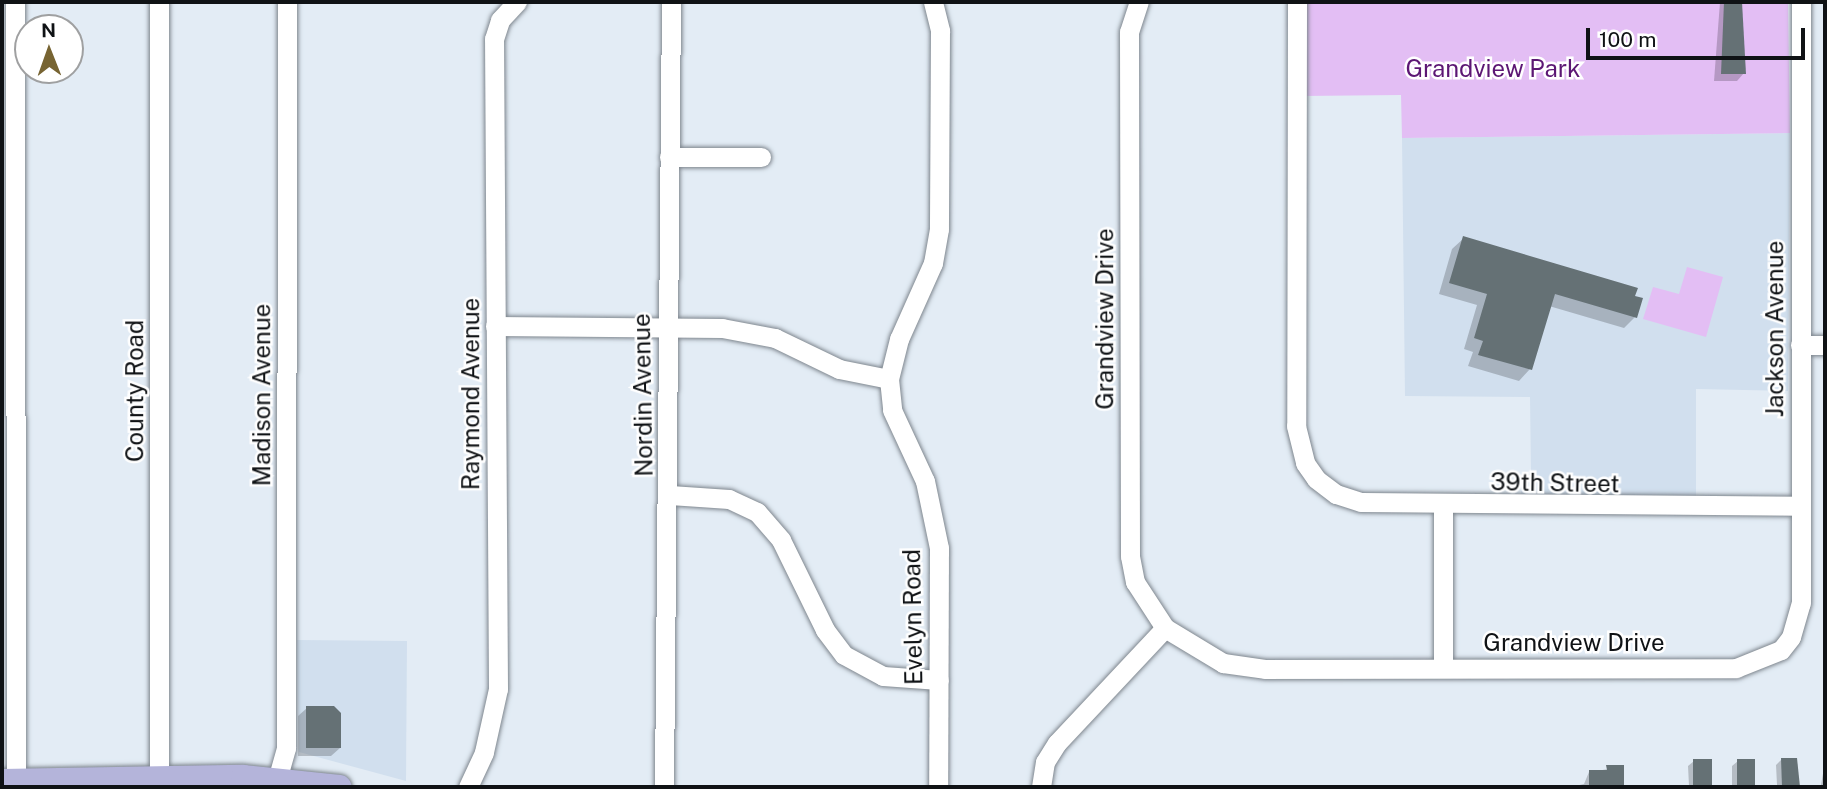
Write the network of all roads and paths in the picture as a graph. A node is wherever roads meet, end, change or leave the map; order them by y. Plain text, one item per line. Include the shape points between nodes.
1 (15, 2) edge
2 (159, 2) edge
3 (287, 2) edge
4 (517, 2) edge
5 (671, 2) edge
6 (933, 2) edge
7 (1139, 2) edge
8 (1297, 2) edge
9 (1801, 2) edge
10 (669, 157) junction
11 (761, 157) dead end
12 (495, 326) junction
13 (665, 328) junction
14 (1800, 345) junction
15 (1825, 345) edge
16 (889, 379) junction
17 (10, 465) edge
18 (670, 495) junction
19 (1443, 506) junction
20 (1800, 506) junction
21 (1165, 628) junction
22 (1781, 650) joint
23 (1443, 668) junction
24 (939, 680) junction
25 (159, 780) junction
26 (9, 781) edge
27 (276, 783) edge
28 (97, 784) edge
29 (339, 787) edge
30 (468, 787) edge
31 (664, 787) edge
32 (938, 787) edge
33 (1041, 787) edge

1 - 17 street
2 - 25 street, County Road
3 - 27 street, Madison Avenue via 286,748
4 - 12 street, Raymond Avenue via 500,20 494,39
5 - 10 street, Nordin Avenue
6 - 16 street, Evelyn Road via 940,31 939,229 933,263 899,339
7 - 21 street, Grandview Drive via 1129,32 1130,556 1135,582
8 - 19 street, 39th Street via 1296,426 1305,463 1316,479 1336,494 1361,502
9 - 14 street, Jackson Avenue
10 - 11 street
10 - 13 street, Nordin Avenue
12 - 13 street
12 - 30 street, Raymond Avenue via 498,689 484,752
13 - 16 street via 751,332 794,345 839,369
13 - 18 street, Nordin Avenue
14 - 15 street
14 - 20 street, Jackson Avenue
16 - 24 street, Evelyn Road via 892,410 925,481 939,548
17 - 26 street
18 - 24 street via 729,499 757,512 781,540 825,630 844,655 883,676
18 - 31 street, Nordin Avenue
19 - 20 street, 39th Street
19 - 23 street
20 - 22 street, Jackson Avenue via 1801,603
21 - 23 street, Grandview Drive via 1204,655 1243,667
21 - 33 street via 1057,743 1045,762
22 - 23 street, Grandview Drive via 1735,668
24 - 32 street, Evelyn Road
25 - 27 main road
25 - 28 main road
26 - 28 main road
27 - 29 main road

